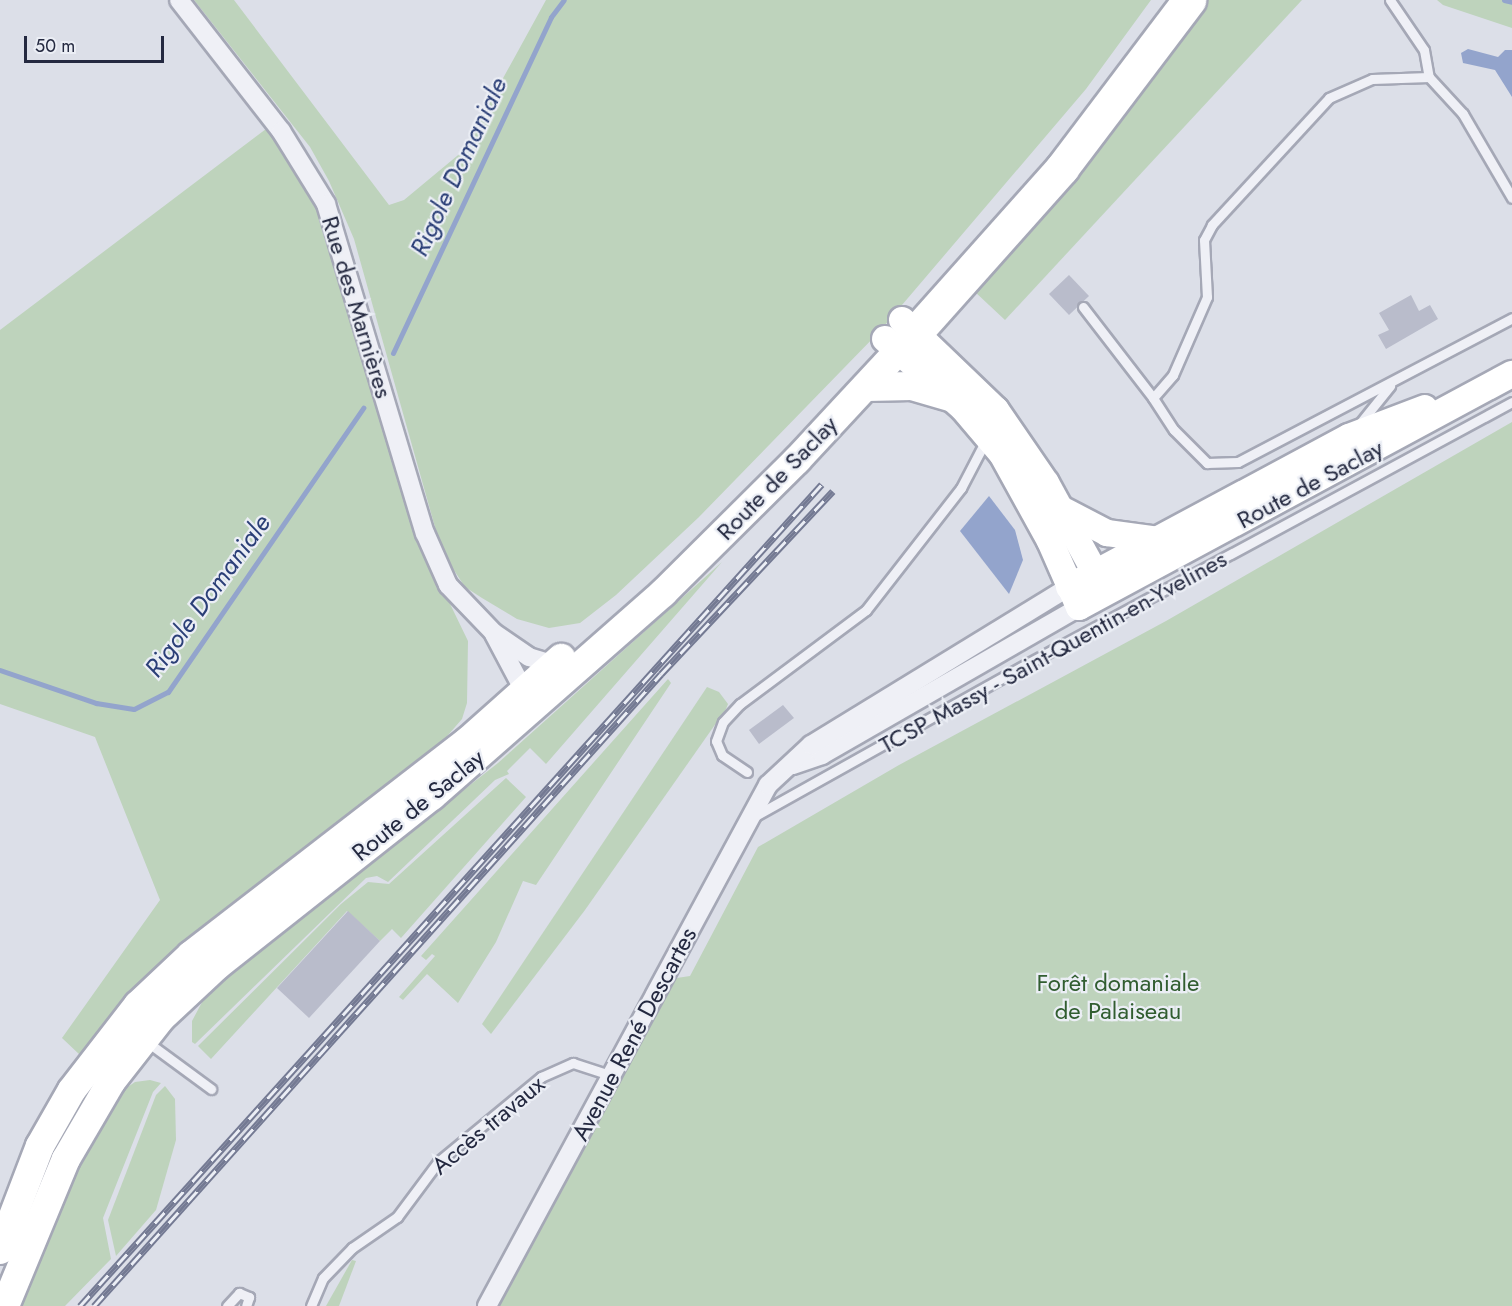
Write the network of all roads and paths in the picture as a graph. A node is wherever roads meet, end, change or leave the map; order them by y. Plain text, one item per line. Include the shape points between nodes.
1 (179, 0) edge
2 (1167, 0) edge
3 (1189, 0) edge
4 (1390, 0) edge
5 (1429, 77) junction
6 (1512, 198) edge
7 (1083, 307) dead end
8 (1512, 318) edge
9 (901, 335) junction
10 (1393, 382) junction
11 (1509, 385) edge
12 (867, 387) junction
13 (953, 398) junction
14 (1153, 398) junction
15 (988, 435) junction
16 (1349, 436) junction
17 (1060, 509) junction
18 (1159, 540) junction
19 (1101, 582) junction
20 (1074, 597) junction
21 (494, 633) junction
22 (565, 667) junction
23 (529, 699) junction
24 (747, 772) dead end
25 (753, 817) junction
26 (144, 1040) junction
27 (613, 1076) junction
28 (211, 1089) dead end
29 (0, 1250) edge
30 (5, 1306) edge
31 (227, 1306) edge
32 (246, 1306) edge
33 (311, 1306) edge
34 (487, 1306) edge

1 - 21 street, Rue des Marnières via 281,131 326,204 433,554 448,585
2 - 9 highway via 1036,170
3 - 9 highway via 1062,168
4 - 5 lane via 1424,50
5 - 6 lane via 1462,114
5 - 14 lane via 1372,79 1329,98 1212,225 1204,240 1207,297 1173,375
7 - 14 lane
8 - 10 lane
9 - 12 main road, Route de Saclay
9 - 13 main road
9 - 17 main road via 996,410
9 - 22 main road, Route de Saclay
10 - 14 lane via 1238,462 1207,463 1174,430
10 - 16 lane
11 - 16 main road
11 - 19 main road, Route de Saclay
11 - 25 lane, TCSP Massy - Saint-Quentin-en-Yvelines via 1027,664
12 - 13 main road via 912,386
12 - 22 main road, Route de Saclay via 663,593
13 - 15 main road
15 - 20 main road via 1050,541
15 - 24 lane via 962,488 866,610 740,704 723,723 716,741 722,755
16 - 18 main road
17 - 18 main road via 1107,533
17 - 19 main road
18 - 19 main road
19 - 20 main road, Route de Saclay
20 - 25 street, Avenue René Descartes via 822,755 786,768 756,802
21 - 22 street, Rue des Marnières via 529,657
21 - 23 street, Rue des Marnières
22 - 23 main road, Route de Saclay
23 - 26 main road, Route de Saclay via 432,796 219,964 161,1018
23 - 29 main road, Route de Saclay via 468,741 191,956 138,1005 72,1090 40,1146
25 - 27 street, Avenue René Descartes
26 - 28 lane
26 - 30 main road, Route de Saclay via 111,1082 66,1159
27 - 33 lane, Accès travaux via 573,1063 541,1077 438,1162 397,1217 352,1248 323,1278
27 - 34 street, Avenue René Descartes
31 - 32 lane via 239,1293 249,1298

